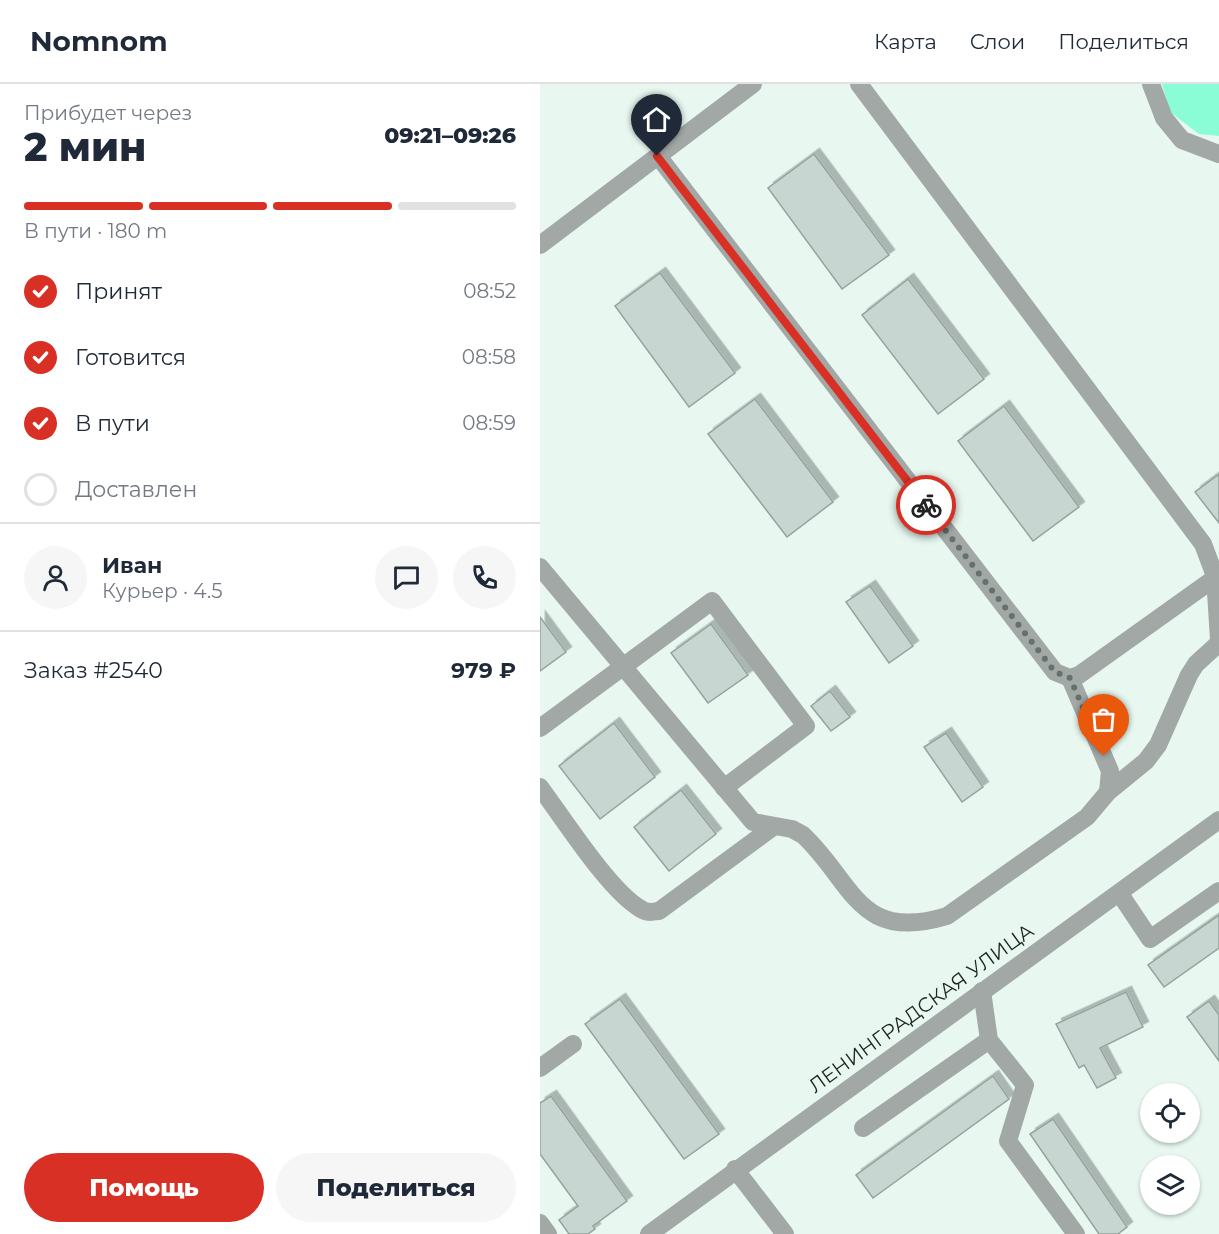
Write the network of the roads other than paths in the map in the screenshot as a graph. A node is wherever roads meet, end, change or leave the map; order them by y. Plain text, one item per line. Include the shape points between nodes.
1 (753, 84) edge
2 (859, 84) edge
3 (1151, 84) edge
4 (1219, 154) edge
5 (657, 156) junction
6 (540, 245) edge
7 (540, 567) edge
8 (1217, 576) edge
9 (1219, 642) edge
10 (622, 668) junction
11 (1070, 678) junction
12 (540, 728) edge
13 (540, 787) edge
14 (724, 788) junction
15 (1108, 792) junction
16 (1219, 820) edge
17 (773, 827) junction
18 (1219, 891) edge
19 (1120, 894) junction
20 (982, 991) junction
21 (989, 1040) junction
22 (573, 1044) dead end
23 (540, 1068) edge
24 (863, 1128) dead end
25 (735, 1169) junction
26 (540, 1223) edge
27 (548, 1234) edge
28 (649, 1234) edge
29 (785, 1234) edge
30 (1076, 1234) edge

1 - 5 street
2 - 8 street via 1203,544
3 - 4 street via 1164,118 1182,140
5 - 6 street
5 - 11 street via 1055,672
7 - 10 street
8 - 9 street
8 - 11 street
9 - 15 street via 1196,664 1158,745
10 - 12 street
10 - 14 street
10 - 14 street via 712,601 806,726
11 - 15 street via 1110,771
13 - 17 street via 615,887 636,906 650,912 659,911
14 - 17 street via 753,822
15 - 17 street via 1087,818 947,916 927,922 880,917 853,899 803,835
16 - 19 street, ЛЕНИНГРАДСКАЯ УЛИЦА
18 - 19 street via 1150,939
19 - 20 street, ЛЕНИНГРАДСКАЯ УЛИЦА
20 - 21 street
20 - 25 street, ЛЕНИНГРАДСКАЯ УЛИЦА
21 - 24 street
21 - 30 street via 1025,1085 1008,1141
22 - 23 street
25 - 28 street, ЛЕНИНГРАДСКАЯ УЛИЦА
25 - 29 street
26 - 27 street

